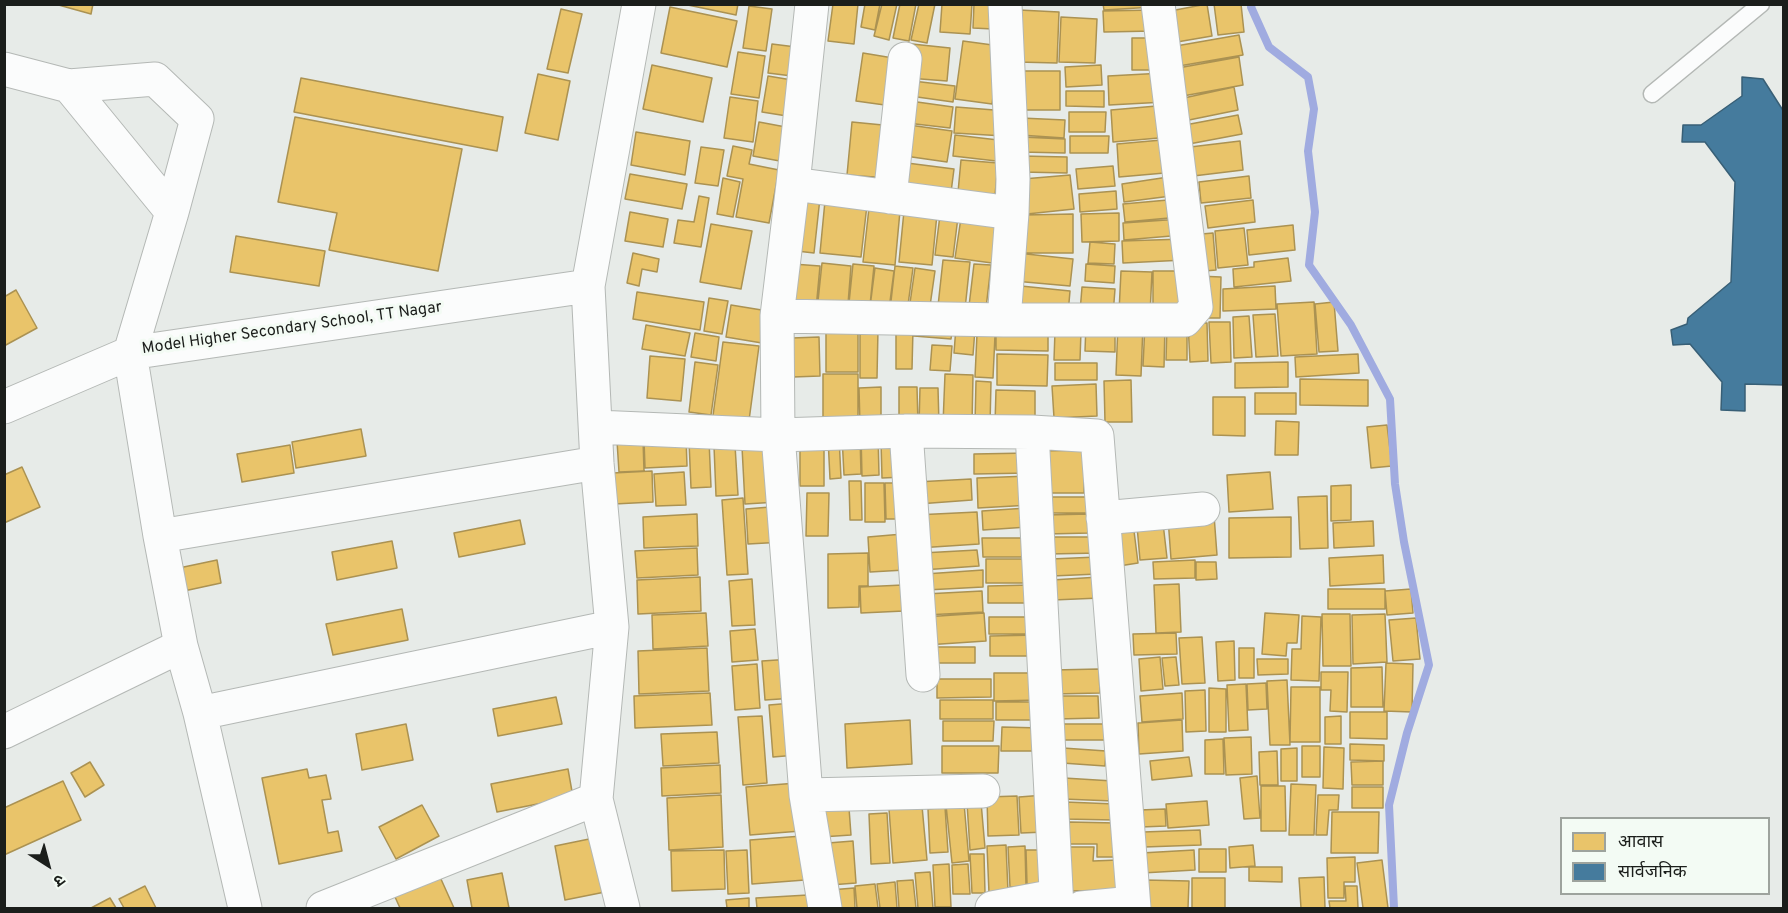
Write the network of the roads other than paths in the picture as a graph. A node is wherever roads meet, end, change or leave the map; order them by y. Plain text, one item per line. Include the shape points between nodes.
1 (639, 4) edge
2 (812, 4) edge
3 (1005, 4) edge
4 (1158, 4) edge
5 (1761, 4) edge
6 (905, 59) dead end
7 (4, 69) edge
8 (69, 86) junction
9 (1652, 94) dead end
10 (793, 184) junction
11 (890, 197) junction
12 (172, 212) junction
13 (1012, 213) junction
14 (588, 286) junction
15 (777, 316) junction
16 (1004, 320) junction
17 (130, 353) junction
18 (4, 407) edge
19 (596, 427) junction
20 (906, 431) junction
21 (1032, 432) junction
22 (778, 435) junction
23 (597, 463) junction
24 (1203, 509) dead end
25 (1103, 518) junction
26 (160, 536) junction
27 (612, 627) junction
28 (182, 646) junction
29 (923, 675) dead end
30 (200, 713) junction
31 (4, 732) edge
32 (984, 791) dead end
33 (806, 795) junction
34 (596, 799) junction
35 (1064, 904) edge
36 (1134, 906) edge
37 (245, 909) edge
38 (323, 909) edge
39 (623, 909) edge
40 (825, 909) edge
41 (992, 909) edge

1 - 14 street
2 - 10 street
3 - 13 street
4 - 16 street via 1196,307 1185,320
5 - 9 lane
6 - 11 street
7 - 8 street
8 - 12 street
8 - 12 street via 155,79 197,119
10 - 11 street
10 - 15 street
11 - 13 street
12 - 17 street
13 - 16 street
14 - 17 street, Model Higher Secondary School, TT Nagar
14 - 19 street
15 - 16 street
15 - 22 street
17 - 18 street, Model Higher Secondary School, TT Nagar
17 - 26 street
19 - 22 street
19 - 23 street
20 - 21 street
20 - 22 street
20 - 29 street
21 - 25 street via 1097,436
21 - 35 street
22 - 33 street
23 - 26 street
23 - 27 street
24 - 25 street
25 - 36 street
26 - 28 street
27 - 30 street
27 - 34 street
28 - 30 street
28 - 31 street
30 - 37 street
32 - 33 street
33 - 40 street
34 - 38 street
34 - 39 street
35 - 36 street
35 - 41 street

